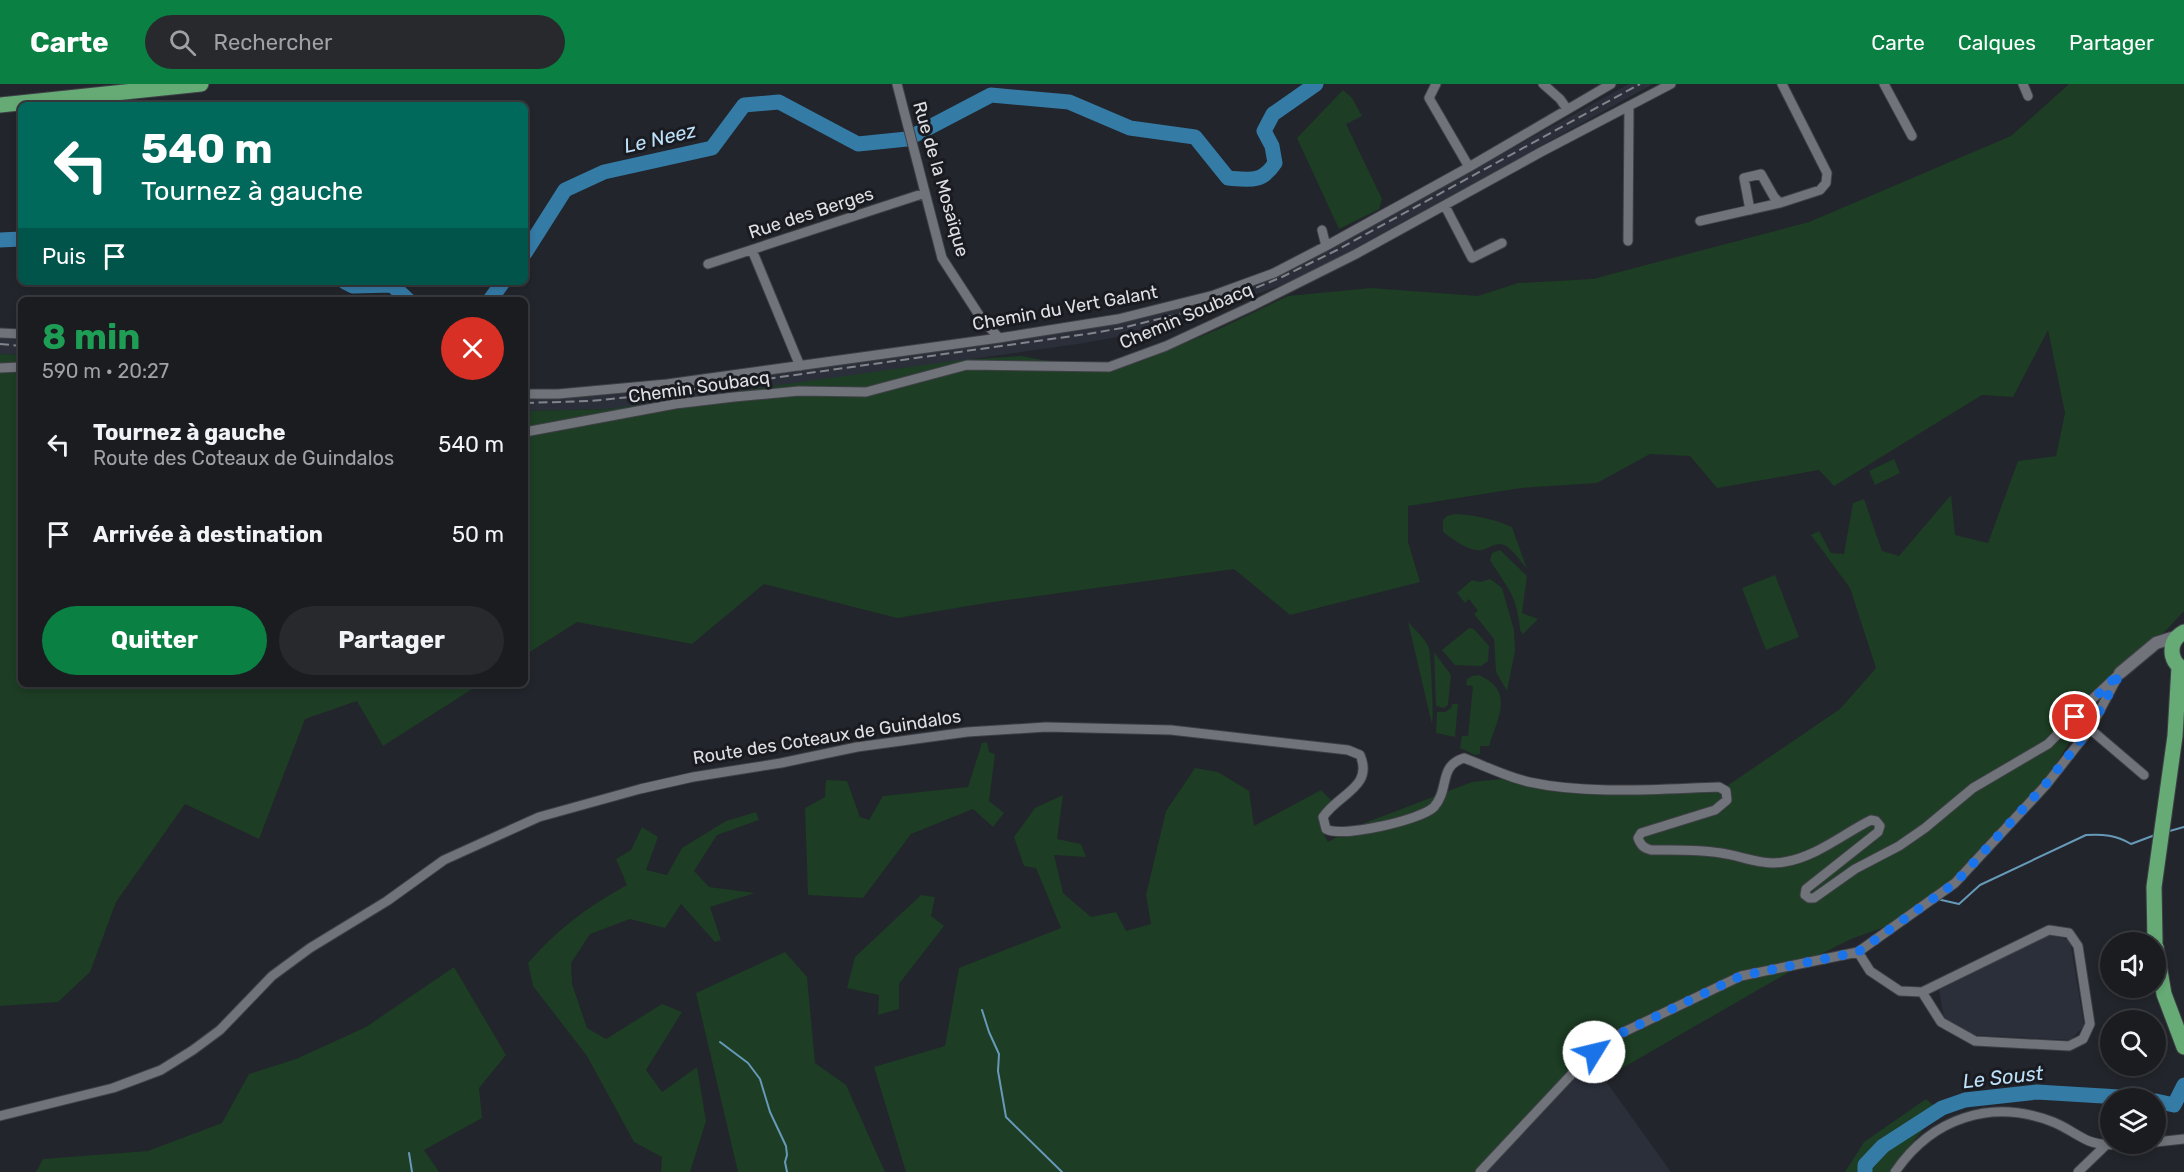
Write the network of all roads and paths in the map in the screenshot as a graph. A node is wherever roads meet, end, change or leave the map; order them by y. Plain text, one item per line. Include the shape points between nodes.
1 (201, 84) edge
2 (897, 84) edge
3 (1436, 84) edge
4 (1543, 84) edge
5 (1611, 84) edge
6 (1671, 84) edge
7 (1782, 84) edge
8 (1884, 84) edge
9 (2023, 84) edge
10 (2028, 96) dead end
11 (29, 102) edge
12 (18, 103) edge
13 (0, 105) edge
14 (1629, 106) junction
15 (1567, 109) junction
16 (1912, 136) dead end
17 (1469, 167) junction
18 (925, 193) junction
19 (1780, 203) junction
20 (1445, 206) junction
21 (1750, 210) junction
22 (1700, 220) dead end
23 (1322, 230) dead end
24 (1628, 241) dead end
25 (1502, 243) dead end
26 (1326, 246) junction
27 (752, 250) junction
28 (708, 264) dead end
29 (0, 333) edge
30 (18, 334) edge
31 (999, 338) junction
32 (800, 366) junction
33 (0, 368) edge
34 (18, 368) edge
35 (528, 393) edge
36 (528, 431) edge
37 (2181, 634) edge
38 (2145, 653) junction
39 (2179, 665) edge
40 (2120, 673) junction
41 (2184, 706) edge
42 (2090, 729) junction
43 (2175, 736) junction
44 (2144, 776) dead end
45 (2155, 932) edge
46 (1858, 952) junction
47 (1922, 992) junction
48 (2166, 998) edge
49 (2184, 1047) edge
50 (0, 1116) edge
51 (2184, 1139) edge
52 (2166, 1141) edge
53 (2100, 1144) edge
54 (2100, 1151) edge
55 (1480, 1172) edge
56 (1895, 1172) edge
57 (2078, 1172) edge

1 - 11 main road
2 - 18 street, Rue de la Mosaïque
3 - 17 street via 1429,98
4 - 15 street
5 - 15 street, Chemin du Vert Galant
6 - 14 street, Chemin Soubacq
7 - 19 street via 1827,173 1820,190
8 - 16 street
9 - 10 street
12 - 13 main road
14 - 20 street, Chemin Soubacq
14 - 24 street
15 - 17 street, Chemin du Vert Galant
17 - 26 street, Chemin du Vert Galant
18 - 27 street, Rue des Berges
18 - 31 street, Rue de la Mosaïque via 942,258 981,318
19 - 21 street
19 - 21 street via 1761,174 1744,178
20 - 25 street via 1472,258
20 - 36 street, Chemin Soubacq via 1250,308 1109,367 967,365 866,392 799,391 734,397
21 - 22 street
23 - 26 street
26 - 31 street, Chemin du Vert Galant via 1274,273 1214,295 1118,319
27 - 28 street, Rue des Berges
27 - 32 street
29 - 30 street
31 - 32 street, Chemin du Vert Galant
32 - 35 street, Chemin du Vert Galant via 667,384
33 - 34 street
37 - 38 street, Route des Coteaux de Guindalos via 2156,643
37 - 39 main road via 2172,646
38 - 39 street via 2162,651
38 - 40 street, Route des Coteaux de Guindalos
39 - 43 main road
40 - 42 street
40 - 50 street, Route des Coteaux de Guindalos via 2049,744 1973,788 1899,846 1855,869 1814,898 1805,895 1806,889 1878,832 1880,826 1876,821 1784,862 1768,863 1720,853 1652,850 1640,844 1641,833 1715,810 1727,800 1726,791 1719,787 1562,788 1526,781 1464,758 1448,768 1441,798 1432,809 1420,816 1340,833 1326,829 1323,817 1330,806 1359,784 1364,766 1360,755 1348,750 1171,730 1046,727 967,732 857,747 693,777 538,817 444,860 272,976 219,1030 160,1070 113,1088
41 - 43 main road
42 - 44 street
42 - 46 street via 2046,784 1955,883
43 - 45 main road via 2154,887
46 - 47 street via 1870,971 1900,992
46 - 55 street via 1741,976 1607,1040
47 - 47 street via 1941,1022 1975,1041 2069,1046 2083,1039 2090,1024 2078,946 2068,933 2049,930
48 - 49 main road
51 - 52 street
53 - 56 street via 2019,1111 1979,1113 1942,1126 1907,1154
54 - 57 street

